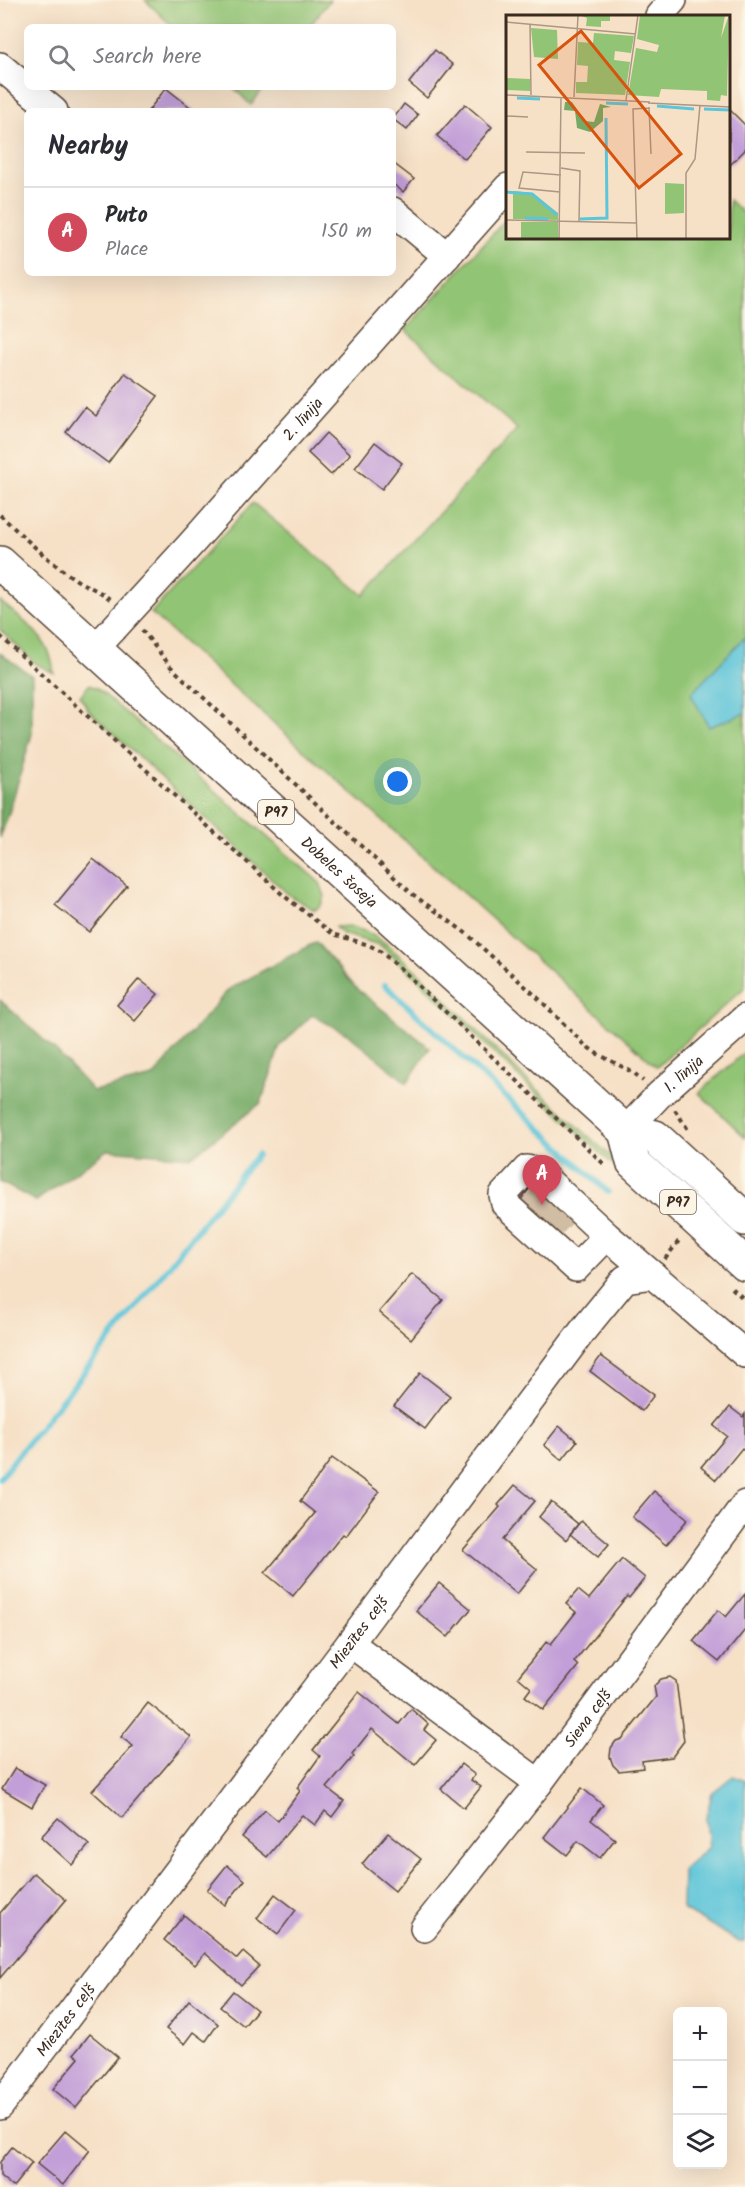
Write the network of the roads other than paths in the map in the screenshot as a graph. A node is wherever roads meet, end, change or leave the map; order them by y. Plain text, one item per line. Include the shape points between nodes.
1 (673, 0) edge
2 (659, 15) edge
3 (0, 66) edge
4 (24, 86) edge
5 (29, 90) edge
6 (50, 108) edge
7 (506, 189) edge
8 (396, 214) edge
9 (447, 256) junction
10 (0, 563) edge
11 (95, 649) junction
12 (745, 1018) edge
13 (625, 1131) junction
14 (552, 1213) dead end
15 (745, 1219) edge
16 (745, 1264) edge
17 (653, 1275) junction
18 (745, 1354) edge
19 (745, 1504) edge
20 (350, 1643) junction
21 (539, 1783) junction
22 (424, 1928) dead end
23 (0, 2106) edge

1 - 2 street
3 - 4 street
5 - 6 street
7 - 9 street, 2. līnija
8 - 9 street
9 - 11 street, 2. līnija
10 - 11 main road, Dobeles šoseja / P97
11 - 13 main road, Dobeles šoseja / P97
12 - 13 street, 1. līnija
13 - 15 main road, P97 via 655,1137
13 - 16 main road, P97 via 633,1161
14 - 17 street
17 - 18 street
17 - 20 street, Miezītes ceļš via 625,1280
19 - 21 street, Siena ceļš
20 - 21 street
20 - 23 street, Miezītes ceļš
21 - 22 street, Siena ceļš

